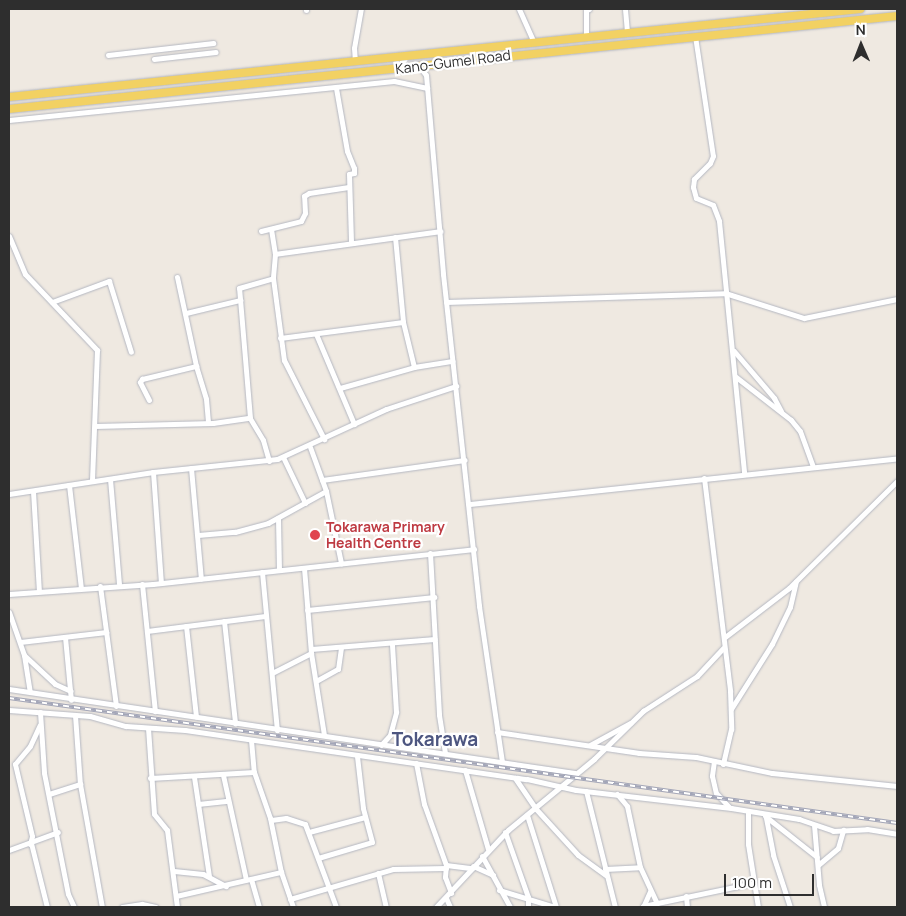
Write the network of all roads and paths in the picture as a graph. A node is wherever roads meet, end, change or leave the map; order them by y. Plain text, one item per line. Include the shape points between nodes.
1 (361, 9) edge
2 (519, 9) edge
3 (589, 9) edge
4 (625, 9) edge
5 (860, 9) edge
6 (897, 16) edge
7 (627, 33) junction
8 (695, 36) junction
9 (586, 37) junction
10 (604, 40) junction
11 (214, 43) dead end
12 (534, 43) junction
13 (216, 52) dead end
14 (108, 55) dead end
15 (154, 59) dead end
16 (355, 62) junction
17 (419, 66) junction
18 (168, 82) junction
19 (336, 88) junction
20 (427, 88) junction
21 (168, 93) junction
22 (9, 97) edge
23 (9, 109) edge
24 (9, 120) edge
25 (349, 187) junction
26 (271, 229) junction
27 (262, 231) dead end
28 (440, 231) junction
29 (9, 236) edge
30 (395, 237) junction
31 (350, 242) junction
32 (275, 254) junction
33 (177, 277) dead end
34 (273, 278) junction
35 (726, 293) junction
36 (897, 299) edge
37 (240, 300) junction
38 (52, 302) junction
39 (446, 302) junction
40 (186, 313) junction
41 (403, 322) junction
42 (316, 334) junction
43 (280, 338) junction
44 (733, 350) junction
45 (131, 352) dead end
46 (453, 361) junction
47 (196, 366) junction
48 (414, 367) junction
49 (736, 377) junction
50 (456, 386) junction
51 (340, 388) junction
52 (149, 400) dead end
53 (781, 412) junction
54 (250, 418) junction
55 (208, 423) junction
56 (354, 424) junction
57 (95, 426) junction
58 (324, 439) junction
59 (310, 446) junction
60 (283, 457) junction
61 (897, 458) edge
62 (465, 460) junction
63 (269, 461) junction
64 (813, 466) junction
65 (190, 468) junction
66 (153, 472) junction
67 (744, 473) junction
68 (704, 478) junction
69 (110, 479) junction
70 (322, 480) junction
71 (92, 481) junction
72 (897, 481) edge
73 (69, 485) junction
74 (33, 491) junction
75 (326, 491) junction
76 (9, 494) edge
77 (305, 503) junction
78 (470, 504) junction
79 (278, 518) junction
80 (198, 535) junction
81 (474, 549) junction
82 (430, 554) junction
83 (341, 563) junction
84 (304, 568) junction
85 (279, 570) junction
86 (262, 572) junction
87 (201, 579) junction
88 (796, 581) junction
89 (119, 584) junction
90 (142, 584) junction
91 (161, 584) junction
92 (100, 586) junction
93 (80, 588) junction
94 (39, 591) junction
95 (9, 594) edge
96 (434, 597) junction
97 (308, 610) junction
98 (9, 612) edge
99 (265, 616) junction
100 (224, 621) junction
101 (186, 626) junction
102 (147, 631) junction
103 (106, 632) junction
104 (65, 637) junction
105 (725, 637) junction
106 (435, 639) junction
107 (20, 642) junction
108 (392, 644) junction
109 (341, 647) junction
110 (723, 648) junction
111 (311, 651) junction
112 (24, 655) junction
113 (272, 673) junction
114 (316, 681) junction
115 (9, 689) edge
116 (30, 691) junction
117 (71, 691) junction
118 (71, 700) junction
119 (116, 706) junction
120 (9, 710) edge
121 (156, 710) junction
122 (731, 710) junction
123 (40, 712) junction
124 (75, 715) junction
125 (196, 716) junction
126 (631, 722) junction
127 (40, 724) junction
128 (236, 724) junction
129 (148, 728) junction
130 (277, 730) junction
131 (497, 732) junction
132 (324, 735) junction
133 (251, 740) junction
134 (381, 745) junction
135 (590, 745) junction
136 (606, 749) junction
137 (445, 754) junction
138 (356, 756) junction
139 (714, 761) junction
140 (502, 762) junction
141 (416, 763) junction
142 (723, 764) junction
143 (465, 770) junction
144 (254, 772) junction
145 (575, 773) junction
146 (222, 775) junction
147 (194, 777) junction
148 (150, 778) junction
149 (515, 778) junction
150 (80, 784) junction
151 (897, 786) edge
152 (559, 788) junction
153 (586, 791) junction
154 (49, 794) junction
155 (617, 794) junction
156 (226, 801) junction
157 (198, 804) junction
158 (731, 808) junction
159 (536, 809) junction
160 (748, 811) junction
161 (527, 815) junction
162 (765, 816) junction
163 (365, 817) junction
164 (271, 820) junction
165 (814, 825) junction
166 (843, 830) junction
167 (58, 832) junction
168 (309, 832) junction
169 (505, 832) junction
170 (897, 834) edge
171 (31, 843) junction
172 (9, 850) edge
173 (488, 850) junction
174 (482, 856) junction
175 (817, 857) junction
176 (318, 858) junction
177 (818, 865) junction
178 (446, 866) junction
179 (472, 867) junction
180 (640, 867) junction
181 (174, 871) junction
182 (281, 872) junction
183 (606, 872) junction
184 (378, 873) junction
185 (209, 876) junction
186 (493, 876) junction
187 (249, 880) junction
188 (754, 883) junction
189 (226, 886) junction
190 (328, 888) junction
191 (499, 890) junction
192 (650, 891) junction
193 (451, 893) junction
194 (176, 896) junction
195 (686, 896) junction
196 (528, 897) junction
197 (446, 898) junction
198 (290, 899) junction
199 (657, 903) junction
200 (47, 907) edge
201 (74, 907) edge
202 (102, 907) edge
203 (122, 907) edge
204 (156, 907) edge
205 (177, 907) edge
206 (259, 907) edge
207 (293, 907) edge
208 (336, 907) edge
209 (384, 907) edge
210 (436, 907) edge
211 (450, 907) edge
212 (510, 907) edge
213 (528, 907) edge
214 (556, 907) edge
215 (615, 907) edge
216 (643, 907) edge
217 (687, 907) edge
218 (758, 907) edge
219 (790, 907) edge
220 (824, 907) edge

1 - 16 street via 354,48
2 - 12 street
3 - 9 street
4 - 7 street
5 - 7 main road, Kano-Gumel Road
6 - 8 main road, Kano-Gumel Road
7 - 10 main road, Kano-Gumel Road
8 - 10 main road, Kano-Gumel Road
8 - 35 street via 713,156 694,179 693,187 696,198 716,209
9 - 10 main road, Kano-Gumel Road
9 - 12 main road, Kano-Gumel Road
10 - 17 main road, Kano-Gumel Road
11 - 14 street
12 - 16 main road, Kano-Gumel Road
13 - 15 street
16 - 18 main road, Kano-Gumel Road
17 - 20 street via 426,75
17 - 21 main road, Kano-Gumel Road
18 - 21 main road
18 - 22 main road, Kano-Gumel Road
19 - 20 street via 394,81
19 - 24 street
19 - 25 street via 347,151 354,168 354,173 349,174
20 - 28 street
21 - 23 main road, Kano-Gumel Road
25 - 26 street via 309,193 304,196 303,218
25 - 31 street
26 - 27 street
26 - 32 street
28 - 30 street
28 - 39 street
29 - 38 street via 25,274
30 - 31 street
30 - 41 street
31 - 32 street
32 - 34 street
33 - 40 street
34 - 37 street via 240,286
34 - 43 street
35 - 36 street via 804,318
35 - 39 street
35 - 44 street
37 - 40 street
37 - 54 street
38 - 45 street via 109,281
38 - 57 street via 97,350
39 - 46 street
40 - 47 street
41 - 42 street
41 - 48 street
42 - 43 street
42 - 51 street
43 - 58 street via 288,369
44 - 49 street
44 - 53 street via 774,398
46 - 48 street
46 - 50 street
47 - 52 street via 142,379 140,382
47 - 55 street via 206,399
48 - 51 street
49 - 53 street
49 - 67 street
50 - 56 street via 393,406
50 - 62 street
51 - 56 street
53 - 64 street via 800,431
54 - 55 street
54 - 63 street via 263,440
55 - 57 street
56 - 58 street
57 - 71 street
58 - 59 street
59 - 60 street
59 - 70 street
60 - 63 street
60 - 77 street
61 - 64 street
62 - 70 street
62 - 78 street
63 - 65 street
64 - 67 street
65 - 66 street
65 - 80 street
66 - 69 street
66 - 91 street
67 - 68 street
68 - 78 street
68 - 105 street
69 - 71 street
69 - 89 street
70 - 75 street
71 - 73 street
72 - 88 street
73 - 74 street
73 - 93 street
74 - 76 street
74 - 94 street
75 - 77 street
75 - 83 street
77 - 79 street
78 - 81 street
79 - 80 street via 235,532
79 - 85 street
80 - 87 street
81 - 82 street
81 - 131 street
82 - 83 street
82 - 96 street
83 - 84 street
84 - 85 street
84 - 97 street
85 - 86 street
86 - 87 street
86 - 99 street
87 - 91 street
88 - 105 street
88 - 122 street via 790,607 772,644
89 - 90 street
89 - 92 street
90 - 91 street
90 - 102 street
92 - 93 street
92 - 103 street
93 - 94 street
94 - 95 street
96 - 97 street
96 - 106 street
97 - 111 street
98 - 107 street
99 - 100 street
99 - 113 street
100 - 101 street
100 - 128 street
101 - 102 street
101 - 125 street
102 - 121 street
103 - 104 street
103 - 119 street
104 - 107 street
104 - 117 street
105 - 110 street
106 - 108 street
106 - 137 street
107 - 112 street
108 - 109 street
108 - 134 street via 396,712 390,735
109 - 111 street
109 - 114 street via 338,669
110 - 122 street
110 - 126 street via 691,681
111 - 113 street
111 - 114 street
112 - 116 street
112 - 117 street via 56,684
113 - 130 street
114 - 132 street
115 - 116 street
116 - 118 street
117 - 118 street
118 - 119 street
119 - 121 street
120 - 123 street
121 - 125 street
122 - 142 street via 731,729
123 - 124 street
123 - 127 street
124 - 129 street
124 - 150 street
125 - 128 street
126 - 135 street
126 - 136 street
127 - 154 street
127 - 171 street via 30,746 15,764
128 - 130 street
129 - 133 street
129 - 148 street
130 - 132 street
131 - 135 street
131 - 140 street
132 - 134 street
133 - 138 street
133 - 144 street
134 - 137 street
135 - 136 street
136 - 139 street
136 - 145 street
137 - 140 street
138 - 141 street
138 - 163 street
139 - 142 street
139 - 158 street via 712,776 716,793
140 - 145 street
141 - 143 street
141 - 178 street via 424,804
142 - 151 street
143 - 149 street
143 - 173 street
144 - 146 street
144 - 164 street
145 - 152 street
146 - 147 street
146 - 156 street
147 - 148 street
147 - 157 street
148 - 181 street via 155,819 167,830
149 - 152 street
149 - 159 street
150 - 154 street
150 - 202 street
152 - 153 street
152 - 159 street
153 - 155 street
153 - 183 street
154 - 167 street
155 - 158 street
155 - 180 street via 627,806
156 - 157 street
156 - 187 street
157 - 185 street
158 - 160 street
159 - 161 street
159 - 183 street via 578,855
160 - 162 street
160 - 188 street via 748,844
161 - 169 street
161 - 214 street
162 - 165 street via 799,819
162 - 175 street
162 - 219 street via 772,856
163 - 168 street
163 - 176 street via 372,842
164 - 168 street via 286,818 299,821
164 - 182 street
165 - 166 street via 820,829
165 - 175 street
166 - 170 street via 867,829
166 - 177 street via 838,848
167 - 171 street
167 - 201 street via 68,894
168 - 176 street
169 - 173 street
169 - 196 street
171 - 172 street
171 - 200 street
173 - 174 street
174 - 179 street
174 - 186 street
175 - 177 street
176 - 190 street
177 - 220 street
178 - 179 street
178 - 184 street
178 - 193 street
179 - 186 street
179 - 193 street
180 - 183 street
180 - 192 street
181 - 185 street
181 - 194 street
182 - 187 street
182 - 198 street
183 - 215 street
184 - 190 street
184 - 209 street
185 - 189 street
186 - 191 street
187 - 189 street
187 - 206 street
188 - 195 street
188 - 218 street
189 - 194 street
190 - 198 street
190 - 208 street
191 - 196 street
191 - 212 street
192 - 199 street
192 - 216 street
193 - 197 street
194 - 205 street
195 - 199 street
195 - 217 street
196 - 213 street
196 - 214 street
197 - 210 street
197 - 211 street
198 - 207 street
199 - 216 street
203 - 204 street via 142,904

